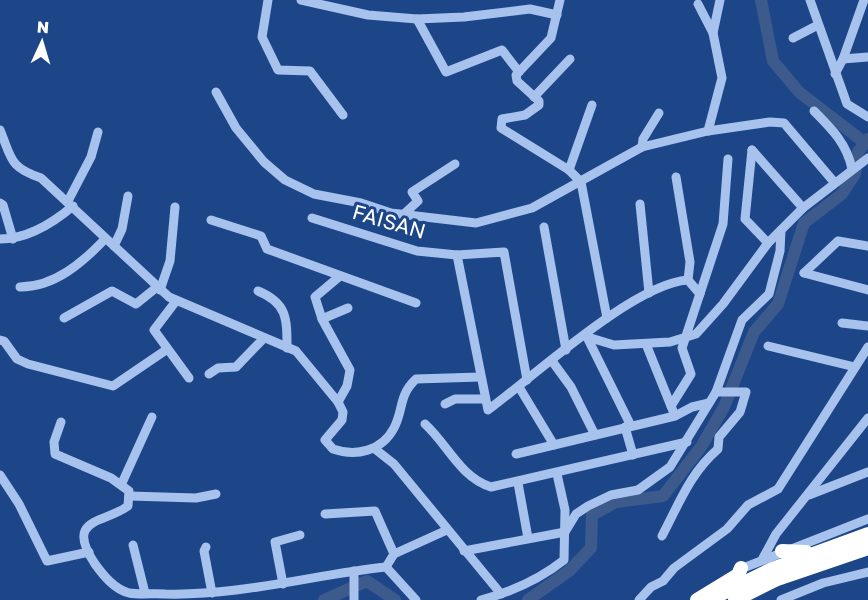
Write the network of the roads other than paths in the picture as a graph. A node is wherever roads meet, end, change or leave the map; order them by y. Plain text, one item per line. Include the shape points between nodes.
1 (268, 0) edge
2 (301, 0) edge
3 (560, 0) edge
4 (720, 0) edge
5 (810, 0) edge
6 (864, 0) edge
7 (698, 4) dead end
8 (557, 15) junction
9 (417, 18) junction
10 (818, 25) junction
11 (713, 33) junction
12 (793, 38) dead end
13 (868, 57) edge
14 (570, 59) dead end
15 (843, 59) junction
16 (519, 72) junction
17 (835, 74) junction
18 (216, 92) dead end
19 (534, 97) junction
20 (592, 105) dead end
21 (814, 111) dead end
22 (659, 113) dead end
23 (343, 115) dead end
24 (868, 117) edge
25 (0, 130) edge
26 (708, 131) junction
27 (98, 132) dead end
28 (642, 147) junction
29 (868, 158) edge
30 (728, 159) dead end
31 (455, 164) dead end
32 (853, 169) junction
33 (569, 170) junction
34 (676, 177) dead end
35 (581, 182) junction
36 (834, 182) junction
37 (128, 195) dead end
38 (0, 203) edge
39 (70, 203) junction
40 (640, 204) dead end
41 (175, 207) dead end
42 (803, 207) junction
43 (404, 214) junction
44 (312, 218) dead end
45 (211, 220) dead end
46 (544, 227) dead end
47 (781, 230) junction
48 (0, 239) edge
49 (13, 239) junction
50 (105, 239) junction
51 (768, 243) junction
52 (114, 246) junction
53 (868, 246) edge
54 (458, 255) junction
55 (340, 276) junction
56 (688, 280) junction
57 (20, 287) dead end
58 (158, 289) junction
59 (868, 290) edge
60 (258, 291) dead end
61 (649, 293) junction
62 (700, 294) junction
63 (176, 301) junction
64 (416, 303) dead end
65 (348, 308) dead end
66 (64, 318) dead end
67 (607, 318) junction
68 (322, 320) junction
69 (842, 323) dead end
70 (868, 326) edge
71 (586, 337) junction
72 (264, 338) junction
73 (685, 339) junction
74 (0, 340) edge
75 (646, 344) junction
76 (768, 346) dead end
77 (868, 347) edge
78 (287, 348) junction
79 (166, 350) junction
80 (566, 350) junction
81 (552, 361) junction
82 (855, 367) junction
83 (209, 374) dead end
84 (189, 378) dead end
85 (480, 378) junction
86 (527, 380) junction
87 (519, 387) junction
88 (720, 393) junction
89 (486, 399) junction
90 (338, 402) junction
91 (709, 403) junction
92 (445, 404) dead end
93 (671, 406) junction
94 (675, 416) junction
95 (152, 417) dead end
96 (868, 418) edge
97 (61, 422) dead end
98 (425, 424) dead end
99 (628, 427) junction
100 (595, 435) junction
101 (687, 442) junction
102 (554, 445) junction
103 (375, 449) junction
104 (516, 454) dead end
105 (633, 455) junction
106 (868, 472) edge
107 (557, 474) junction
108 (0, 475) edge
109 (122, 483) junction
110 (518, 483) junction
111 (216, 494) dead end
112 (129, 496) junction
113 (806, 496) junction
114 (326, 514) dead end
115 (868, 519) edge
116 (447, 530) junction
117 (565, 532) junction
118 (868, 534) edge
119 (300, 535) dead end
120 (662, 536) dead end
121 (528, 538) junction
122 (133, 544) dead end
123 (206, 547) dead end
124 (868, 548) edge
125 (829, 549) junction
126 (464, 551) junction
127 (782, 551) junction
128 (89, 552) junction
129 (394, 554) junction
130 (763, 558) junction
131 (386, 567) junction
132 (741, 568) junction
133 (354, 571) junction
134 (868, 572) edge
135 (282, 584) junction
136 (514, 588) junction
137 (145, 593) junction
138 (212, 593) junction
139 (501, 594) junction
140 (354, 599) edge
141 (416, 600) edge
142 (481, 600) edge
143 (515, 600) edge
144 (639, 600) edge
145 (686, 600) edge
146 (697, 600) edge
147 (708, 600) edge
148 (735, 600) edge
149 (781, 600) edge

1 - 23 street via 262,37 278,70 310,71
2 - 9 street via 368,15
3 - 8 street
4 - 11 street
5 - 10 street
6 - 15 street
7 - 11 street
8 - 9 street via 530,9
8 - 16 street via 551,38
9 - 16 street via 446,72 502,50
10 - 12 street
10 - 17 street
11 - 26 street via 722,78
13 - 15 street
14 - 19 street
15 - 17 street
16 - 19 street via 517,81
17 - 24 street via 847,104
18 - 43 street via 236,128 285,180 314,194
19 - 33 street via 539,105 525,114 502,120 501,128
20 - 33 street
21 - 32 street via 844,146
22 - 28 street
25 - 39 street via 15,166 41,178
26 - 28 street
26 - 36 street via 784,123
27 - 39 street
28 - 35 street
29 - 32 street
30 - 62 street via 723,224
31 - 43 street via 412,192 418,201
32 - 36 street
33 - 35 street
34 - 56 street via 690,262
35 - 43 street via 532,208 476,223
35 - 67 street
36 - 42 street
37 - 52 street via 122,229
38 - 49 street
39 - 49 street via 51,223
39 - 50 street
40 - 61 street
41 - 58 street via 167,276
42 - 47 street
42 - 51 street via 752,150 745,219
44 - 54 street, FAISAN via 417,251
45 - 55 street via 261,236 267,249
46 - 80 street
47 - 51 street
47 - 88 street via 769,294 742,320
48 - 49 street
50 - 52 street
50 - 57 street via 81,263 36,286
51 - 73 street via 706,325
52 - 58 street
53 - 59 street via 838,241 804,273
54 - 85 street
54 - 86 street, FAISAN via 504,252
55 - 64 street
55 - 68 street via 315,297
56 - 61 street via 674,281
56 - 62 street
58 - 63 street
58 - 66 street via 136,304 118,292 108,292
60 - 78 street via 276,298 287,326
61 - 67 street
62 - 73 street
63 - 72 street
63 - 79 street via 154,327
65 - 68 street
67 - 71 street
68 - 90 street via 350,370
69 - 70 street
71 - 75 street via 614,345
71 - 80 street
71 - 99 street
72 - 78 street
72 - 83 street via 236,367 218,368
73 - 75 street
73 - 93 street via 682,348 691,374
74 - 79 street via 17,359 28,364 113,386
75 - 93 street
76 - 82 street
77 - 82 street
78 - 90 street via 296,351
79 - 84 street
80 - 81 street
81 - 86 street
81 - 100 street via 571,387
82 - 144 street via 778,489 748,505 726,529
85 - 89 street
85 - 103 street via 416,379 405,390 394,428
86 - 87 street
87 - 89 street via 488,410
87 - 102 street
88 - 91 street
88 - 120 street via 745,392 740,412 719,437 718,449 702,463 681,493
89 - 92 street via 455,399
90 - 103 street via 342,420 329,432 325,440 328,445 342,452
91 - 94 street
91 - 101 street
93 - 94 street
94 - 99 street
95 - 109 street
96 - 113 street
97 - 109 street via 54,442 55,454
98 - 110 street via 465,473 480,483 491,487
99 - 100 street
99 - 105 street
100 - 102 street
101 - 105 street
101 - 117 street via 670,467 648,485 610,495 588,506 576,514
102 - 104 street
103 - 116 street via 394,464
105 - 107 street
106 - 113 street
107 - 110 street
107 - 117 street via 565,510
108 - 128 street via 47,561
109 - 112 street
110 - 121 street
111 - 112 street via 196,498
112 - 128 street via 128,506 121,511 87,525 84,534
113 - 130 street
114 - 129 street via 375,511
115 - 127 street
116 - 126 street
116 - 129 street
117 - 121 street
117 - 136 street via 564,560
118 - 125 highway
119 - 135 street via 275,542
121 - 126 street
122 - 137 street
123 - 138 street
124 - 148 highway via 777,579
125 - 127 highway via 799,554
125 - 147 highway via 772,569
126 - 139 street
127 - 130 street
128 - 137 street via 113,585 129,593
129 - 131 street
130 - 132 street
131 - 133 street
131 - 141 street
132 - 145 street
132 - 146 highway via 738,575
133 - 135 street
133 - 140 street
134 - 149 street via 823,583
135 - 138 street
136 - 139 street
136 - 143 street
137 - 138 street
139 - 142 street

